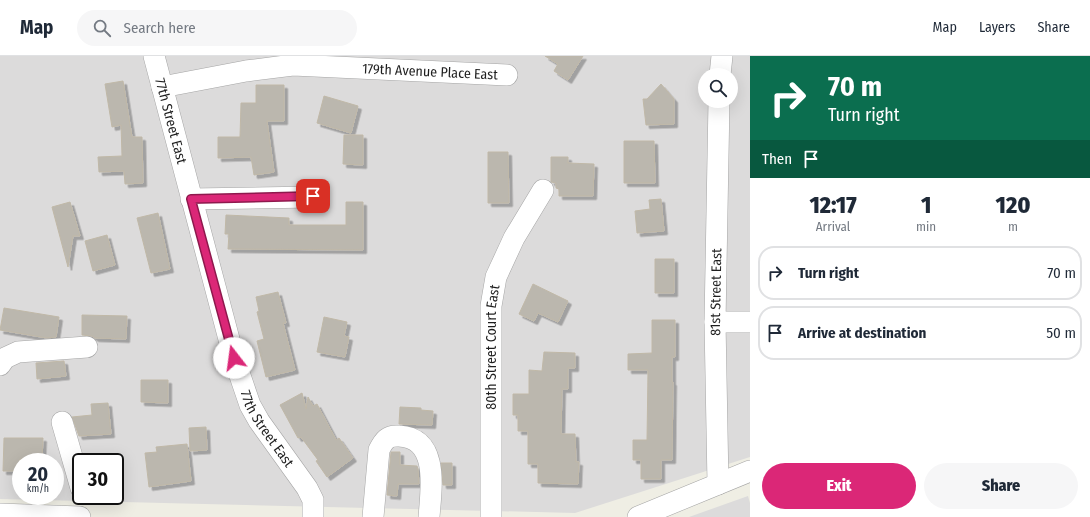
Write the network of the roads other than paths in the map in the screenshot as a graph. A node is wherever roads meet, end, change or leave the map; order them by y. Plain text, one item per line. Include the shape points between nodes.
1 (154, 56) edge
2 (722, 56) edge
3 (721, 68) edge
4 (507, 76) dead end
5 (162, 87) junction
6 (719, 108) edge
7 (543, 190) dead end
8 (313, 196) dead end
9 (191, 199) junction
10 (715, 322) junction
11 (750, 322) edge
12 (87, 347) dead end
13 (0, 365) edge
14 (62, 422) dead end
15 (72, 457) edge
16 (750, 471) edge
17 (718, 484) junction
18 (87, 505) edge
19 (0, 514) edge
20 (80, 517) edge
21 (91, 517) edge
22 (313, 517) edge
23 (373, 517) edge
24 (430, 517) edge
25 (491, 517) edge
26 (638, 517) edge

1 - 5 street, 77th Street East
2 - 3 street
4 - 5 street, 179th Avenue Place East via 293,66
5 - 9 street, 77th Street East
6 - 10 street, 81st Street East
7 - 25 street, 80th Street Court East via 514,238 496,277 491,306
8 - 9 street
9 - 22 street, 77th Street East via 234,358 250,405 307,488 313,500
10 - 11 street
10 - 17 street, 81st Street East
12 - 13 street via 18,352 5,358
14 - 15 street
16 - 17 street
17 - 26 street
18 - 21 street
19 - 20 street
23 - 24 street via 379,450 388,437 405,436 426,451 432,467

